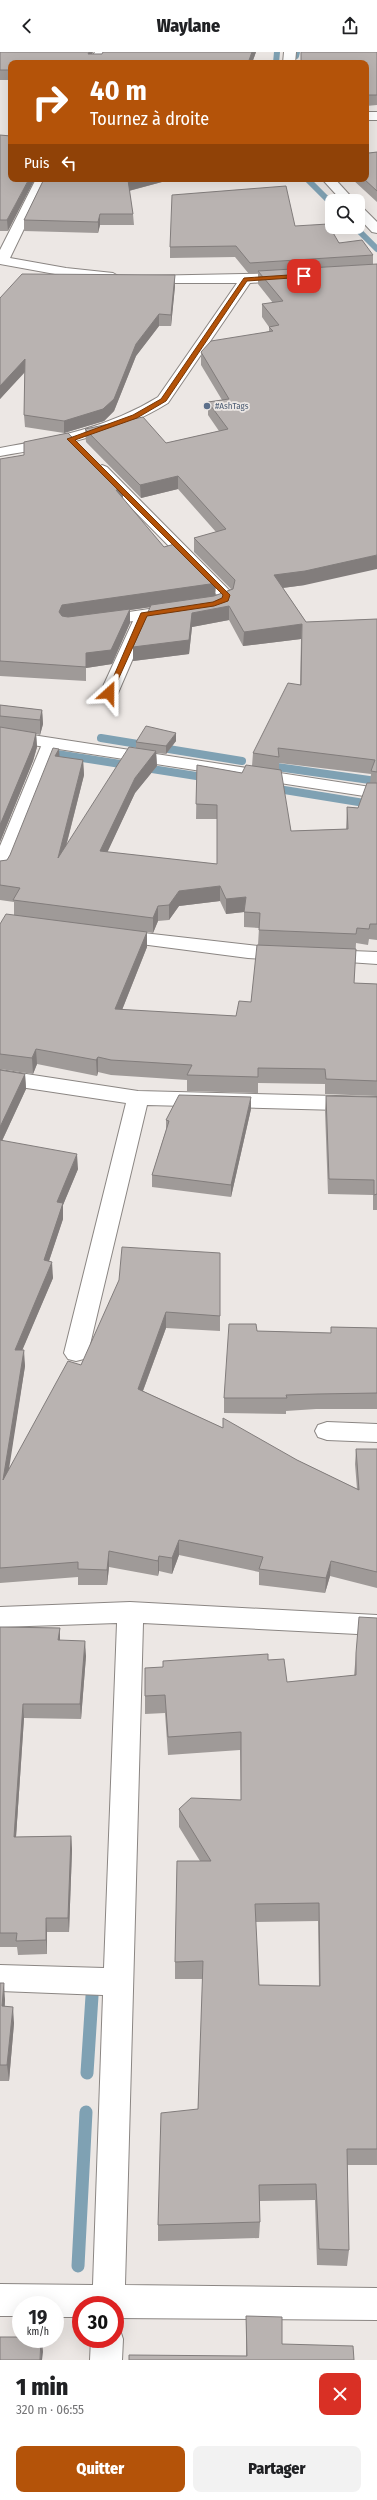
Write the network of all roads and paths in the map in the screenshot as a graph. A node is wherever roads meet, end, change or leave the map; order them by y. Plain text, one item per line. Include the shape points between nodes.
1 (40, 182) edge
2 (331, 182) edge
3 (342, 194) edge
4 (365, 216) edge
5 (374, 223) edge
6 (1, 260) edge
7 (300, 276) edge
8 (246, 279) junction
9 (82, 450) junction
10 (0, 452) edge
11 (144, 614) junction
12 (84, 623) edge
13 (109, 693) dead end
14 (0, 735) edge
15 (51, 744) junction
16 (377, 794) edge
17 (0, 869) edge
18 (102, 934) edge
19 (377, 958) edge
20 (0, 1077) edge
21 (138, 1098) junction
22 (377, 1104) edge
23 (76, 1353) dead end
24 (327, 1431) dead end
25 (377, 1434) edge
26 (130, 1612) junction
27 (0, 1617) edge
28 (377, 1625) edge
29 (0, 1978) edge
30 (118, 1982) junction
31 (108, 2296) edge
32 (0, 2300) edge
33 (72, 2303) edge
34 (124, 2304) edge
35 (377, 2304) edge
36 (107, 2348) edge
37 (106, 2360) edge

1 - 6 street
2 - 3 street
4 - 5 street
6 - 8 street via 66,272 127,278
7 - 8 street
8 - 9 street via 163,400
9 - 10 street
9 - 11 street via 226,595 225,599 214,604
11 - 12 street
11 - 13 street
14 - 15 street
15 - 16 street
15 - 17 street
18 - 19 street via 248,952
20 - 21 street
21 - 22 street
21 - 23 street
24 - 25 street
26 - 27 street
26 - 28 street
26 - 30 street
29 - 30 street
30 - 31 street
32 - 33 street
34 - 35 street
36 - 37 street

